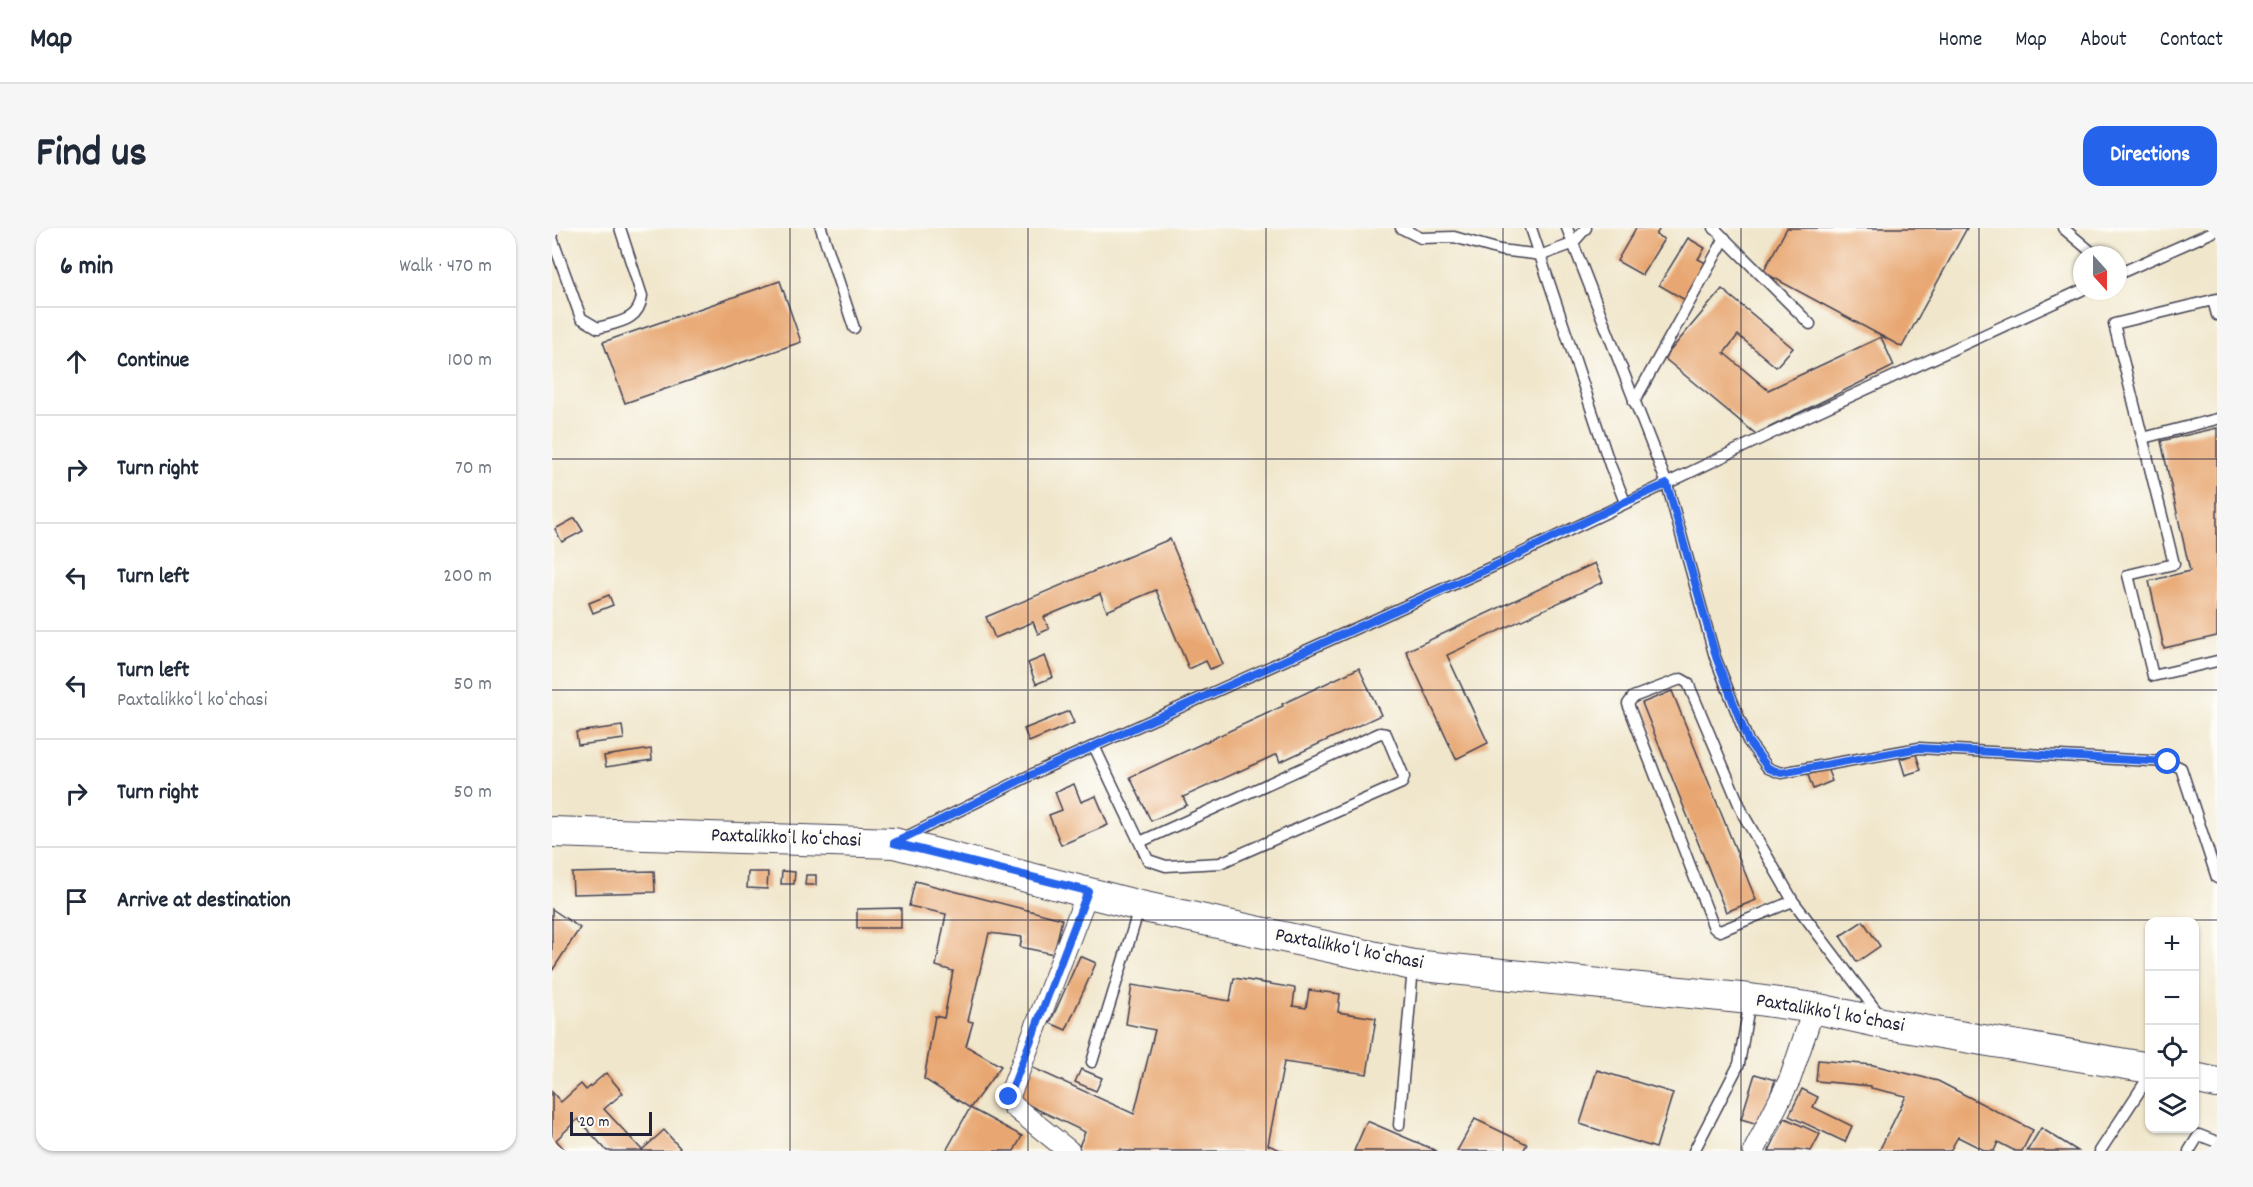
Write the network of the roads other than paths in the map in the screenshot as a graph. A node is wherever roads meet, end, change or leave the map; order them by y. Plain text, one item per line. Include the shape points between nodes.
1 (620, 228) edge
2 (821, 228) edge
3 (1401, 228) edge
4 (1531, 228) edge
5 (1567, 228) edge
6 (1586, 228) edge
7 (1714, 228) edge
8 (2063, 228) edge
9 (2217, 230) edge
10 (552, 238) edge
11 (1725, 238) junction
12 (1572, 244) junction
13 (2084, 246) edge
14 (1542, 255) junction
15 (2127, 270) edge
16 (2073, 294) edge
17 (2215, 299) edge
18 (2217, 315) edge
19 (1810, 324) dead end
20 (854, 328) dead end
21 (1634, 402) junction
22 (2217, 419) edge
23 (2143, 438) junction
24 (1667, 484) junction
25 (1625, 502) junction
26 (2217, 661) edge
27 (1094, 746) junction
28 (556, 826) edge
29 (1140, 842) junction
30 (894, 843) junction
31 (2217, 878) edge
32 (1088, 891) junction
33 (1793, 901) junction
34 (1140, 906) junction
35 (1413, 964) junction
36 (1750, 999) junction
37 (1814, 1008) junction
38 (1887, 1024) junction
39 (1092, 1062) dead end
40 (2145, 1067) edge
41 (2147, 1079) edge
42 (2199, 1079) edge
43 (2217, 1083) edge
44 (1399, 1125) dead end
45 (2217, 1142) edge
46 (1069, 1151) edge
47 (1694, 1151) edge
48 (1754, 1151) edge
49 (2100, 1151) edge
50 (2189, 1151) edge

1 - 10 lane via 642,296 640,308 628,319 598,328 581,318
2 - 20 lane
3 - 14 lane via 1421,238 1454,237 1500,250
4 - 14 lane
5 - 12 lane
6 - 12 lane
7 - 11 lane
8 - 13 lane
9 - 15 lane
11 - 19 lane
11 - 21 lane
12 - 14 lane
12 - 21 lane
14 - 25 lane
16 - 24 lane
17 - 18 lane
17 - 23 lane via 2115,324
21 - 24 lane
22 - 23 lane
23 - 26 lane via 2174,564 2128,575 2153,676
24 - 25 lane
24 - 31 lane via 1716,657 1748,741 1768,768 1781,773 1919,748 2168,762 2181,768
25 - 27 lane via 1503,562
27 - 29 lane
27 - 30 lane
28 - 30 street, Paxtalikkoʻl koʻchasi
29 - 29 lane via 1148,860 1166,866 1220,863 1402,783 1404,777 1386,734 1380,734
30 - 32 street, Paxtalikkoʻl koʻchasi
32 - 34 street, Paxtalikkoʻl koʻchasi
32 - 46 street via 1009,1097 1013,1106
33 - 33 lane via 1744,816 1688,683 1681,679 1633,697 1628,704 1714,928 1720,931
33 - 38 lane
34 - 35 street, Paxtalikkoʻl koʻchasi
34 - 39 lane
35 - 36 street, Paxtalikkoʻl koʻchasi
35 - 44 lane
36 - 37 street, Paxtalikkoʻl koʻchasi
36 - 47 lane via 1739,1064
37 - 38 street, Paxtalikkoʻl koʻchasi
37 - 48 street via 1790,1080
38 - 40 street, Paxtalikkoʻl koʻchasi
41 - 49 lane
42 - 43 street
45 - 50 lane via 2199,1135

